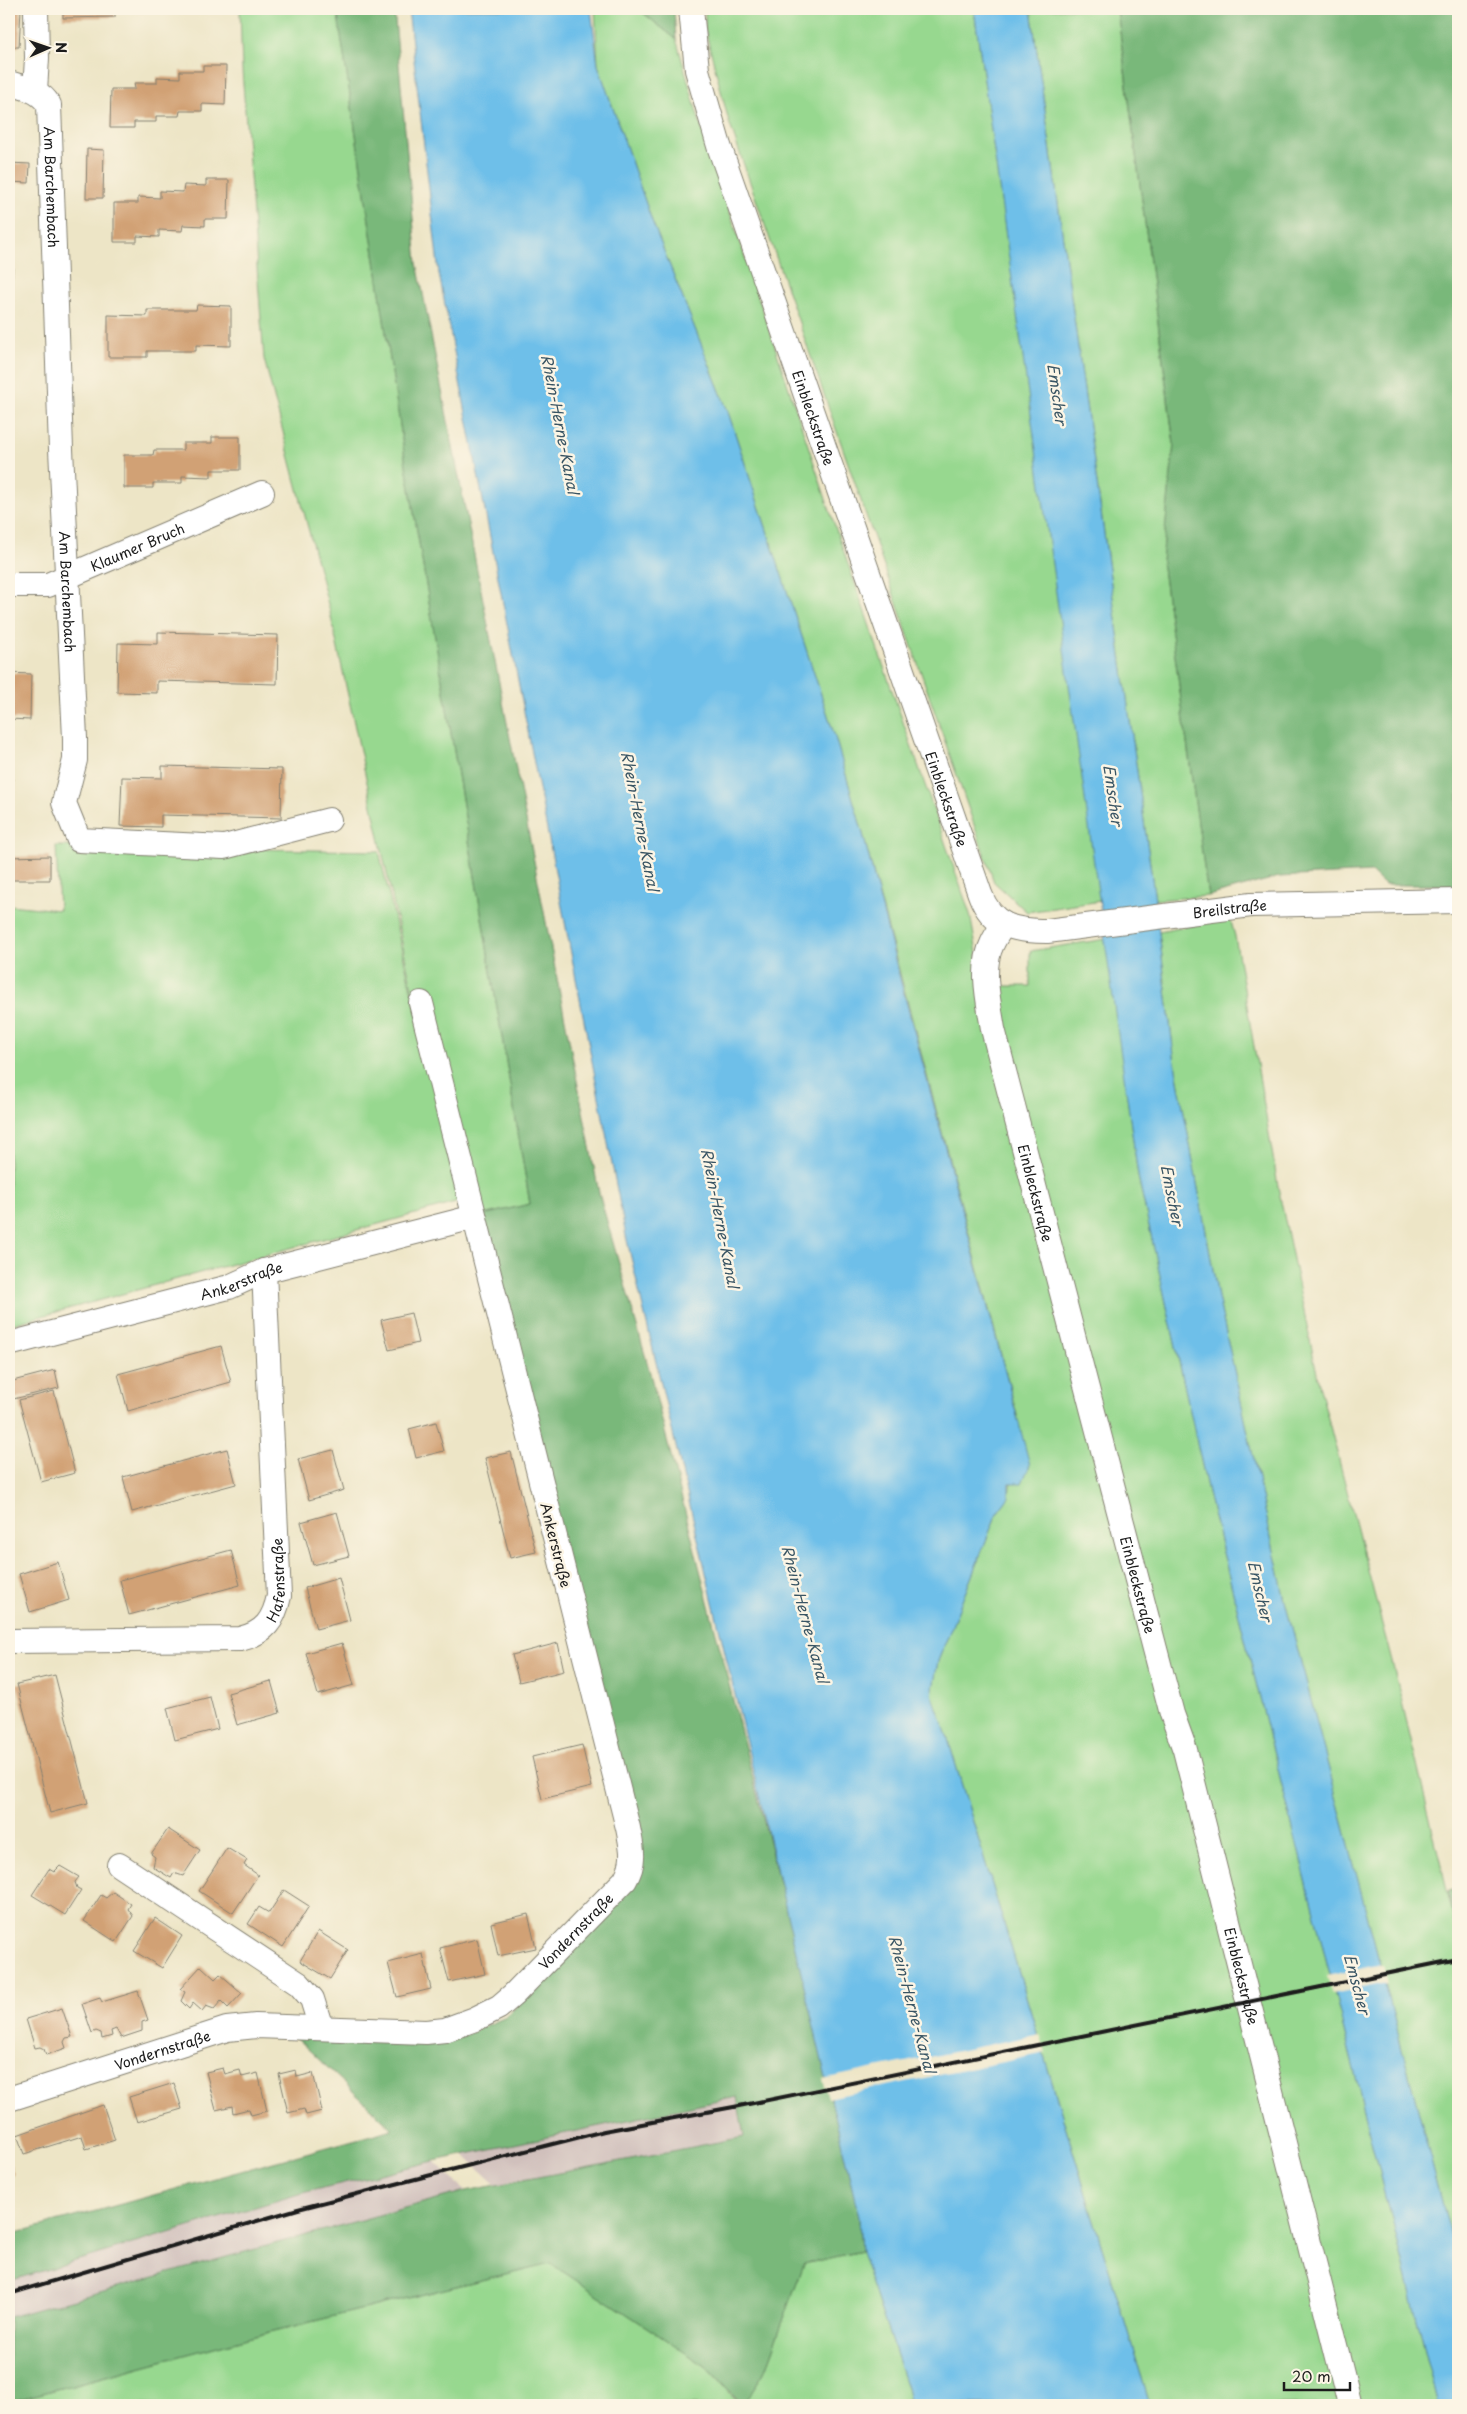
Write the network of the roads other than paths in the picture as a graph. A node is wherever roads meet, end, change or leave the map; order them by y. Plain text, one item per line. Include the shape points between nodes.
1 (36, 9) edge
2 (691, 9) edge
3 (9, 83) edge
4 (34, 91) junction
5 (262, 493) dead end
6 (67, 577) junction
7 (9, 584) edge
8 (330, 820) dead end
9 (1458, 901) edge
10 (1004, 924) junction
11 (421, 1003) dead end
12 (474, 1217) junction
13 (264, 1271) junction
14 (9, 1344) edge
15 (9, 1640) edge
16 (588, 1670) joint
17 (119, 1865) dead end
18 (321, 2028) junction
19 (9, 2098) edge
20 (1350, 2405) edge

1 - 4 street
2 - 10 street, Einbleckstraße via 697,70 718,146 980,894 988,912
3 - 4 street
4 - 6 street, Am Barchembach via 44,96 49,106
5 - 6 street, Klaumer Bruch
6 - 7 street, Klaumer Bruch via 48,585
6 - 8 street, Am Barchembach via 75,760 64,803 79,840 224,847
9 - 10 street, Breilstraße via 1251,905 1030,931
10 - 20 street, Einbleckstraße via 991,944 987,971 996,1043 1169,1704 1185,1750
11 - 12 street, Ankerstraße
12 - 13 street, Ankerstraße
12 - 16 street, Ankerstraße
13 - 14 street, Ankerstraße via 229,1287
13 - 15 street, Hafenstraße via 279,1596 271,1621 257,1634 240,1639
16 - 18 street, Vondernstraße via 634,1855 632,1868 625,1880 521,1989 475,2019 446,2030 426,2032
17 - 18 street via 299,1984 312,1999
18 - 19 street, Vondernstraße via 256,2026 227,2029

